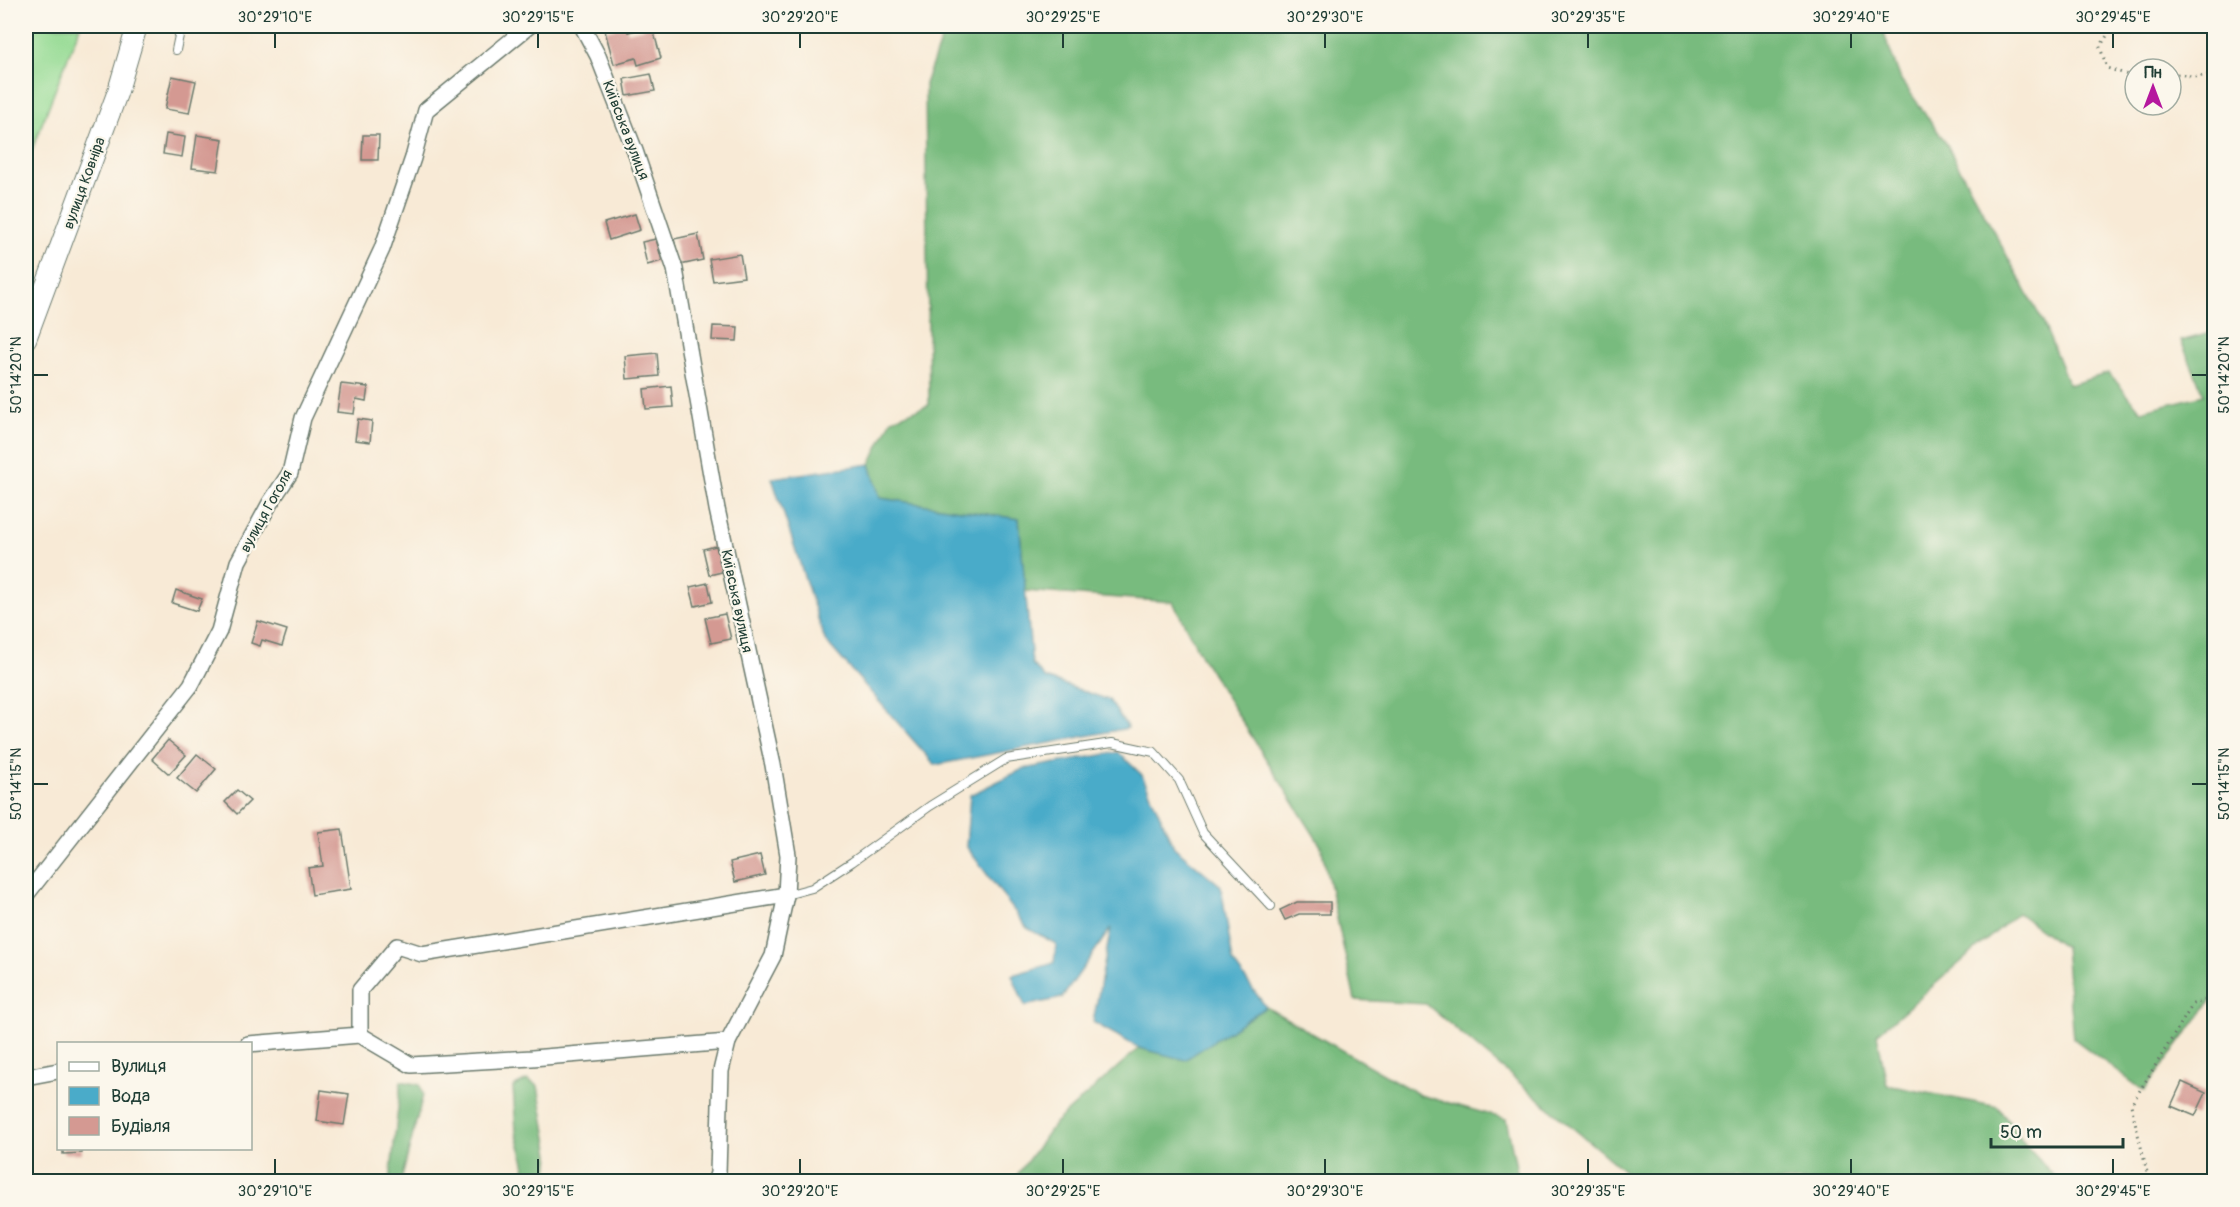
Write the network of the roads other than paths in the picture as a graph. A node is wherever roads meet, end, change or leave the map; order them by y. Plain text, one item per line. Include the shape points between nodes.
1 (137, 26) edge
2 (181, 26) edge
3 (529, 26) edge
4 (582, 26) edge
5 (176, 50) dead end
6 (26, 339) edge
7 (26, 895) edge
8 (786, 895) junction
9 (1270, 906) dead end
10 (360, 1035) junction
11 (729, 1042) junction
12 (252, 1044) edge
13 (57, 1071) edge
14 (26, 1077) edge
15 (715, 1182) edge

1 - 6 street, вулиця Ковніра via 118,91
2 - 5 lane
3 - 7 street, вулиця Гоголя via 426,110 382,249 303,418 290,473 238,562 219,631 191,685
4 - 8 street, Київська вулиця via 598,56 635,151 675,269 717,509 773,765 788,855
8 - 9 lane via 812,888 1006,759 1112,743 1154,752 1179,780 1203,833
8 - 10 street via 422,954 397,946 360,990
8 - 11 street, Київська вулиця via 772,956
10 - 11 street via 411,1065
10 - 12 street
11 - 15 street, Київська вулиця via 722,1071
13 - 14 street

